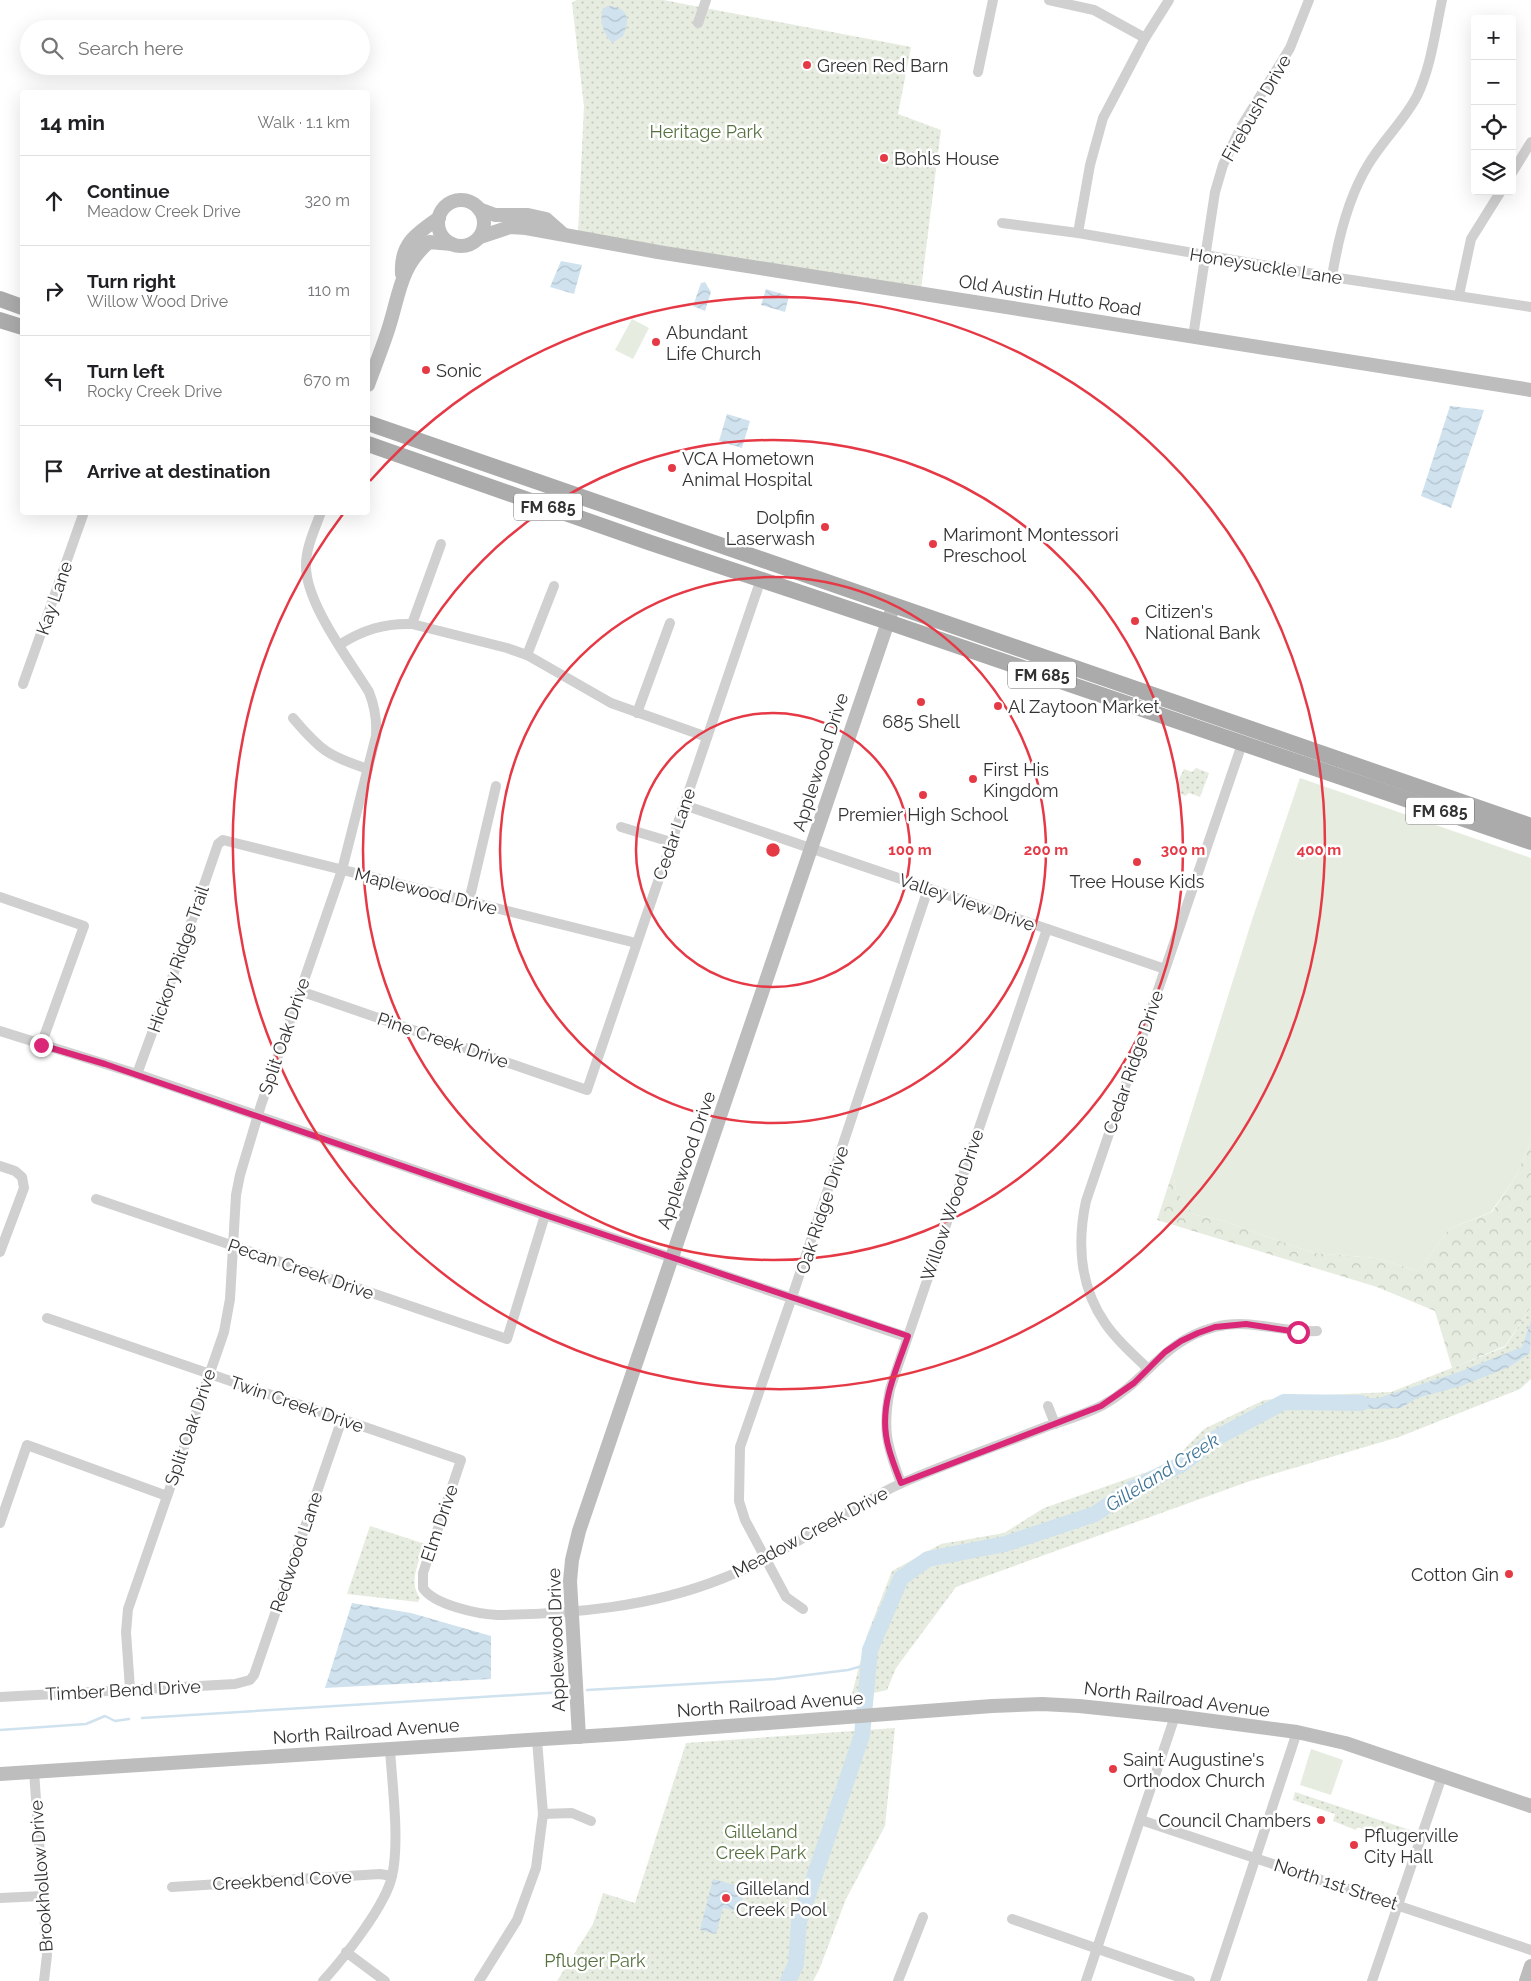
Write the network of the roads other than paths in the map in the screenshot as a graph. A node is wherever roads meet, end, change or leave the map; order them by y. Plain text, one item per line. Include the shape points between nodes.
1 (706, 0) edge
2 (994, 0) edge
3 (1050, 0) edge
4 (1169, 0) edge
5 (1309, 0) edge
6 (1442, 0) edge
7 (698, 23) dead end
8 (1145, 38) junction
9 (978, 72) dead end
10 (1531, 142) edge
11 (1516, 166) edge
12 (1498, 195) edge
13 (479, 208) junction
14 (439, 218) junction
15 (1002, 223) dead end
16 (1078, 233) junction
17 (563, 234) junction
18 (480, 236) junction
19 (452, 244) junction
20 (1206, 255) junction
21 (1332, 277) junction
22 (402, 278) junction
23 (1459, 295) junction
24 (0, 299) edge
25 (20, 306) edge
26 (1531, 307) edge
27 (0, 320) edge
28 (20, 326) edge
29 (1193, 336) junction
30 (370, 379) edge
31 (1531, 390) edge
32 (370, 424) edge
33 (370, 445) edge
34 (83, 515) edge
35 (320, 515) edge
36 (442, 544) dead end
37 (761, 579) junction
38 (554, 586) dead end
39 (894, 605) junction
40 (888, 622) junction
41 (412, 624) junction
42 (670, 624) dead end
43 (340, 645) junction
44 (527, 655) junction
45 (23, 684) dead end
46 (637, 713) junction
47 (293, 718) dead end
48 (706, 737) junction
49 (1242, 744) junction
50 (1355, 765) junction
51 (368, 769) junction
52 (1348, 780) junction
53 (496, 786) dead end
54 (684, 806) junction
55 (1531, 826) edge
56 (620, 827) dead end
57 (672, 842) junction
58 (1531, 842) edge
59 (218, 844) joint
60 (811, 850) junction
61 (342, 870) junction
62 (928, 889) junction
63 (0, 897) edge
64 (468, 901) junction
65 (1046, 929) junction
66 (636, 943) junction
67 (1165, 969) junction
68 (300, 991) junction
69 (0, 1031) edge
70 (41, 1045) junction
71 (137, 1074) junction
72 (587, 1090) joint
73 (257, 1115) junction
74 (0, 1166) edge
75 (96, 1199) dead end
76 (545, 1215) junction
77 (234, 1245) junction
78 (0, 1252) edge
79 (673, 1256) junction
80 (792, 1297) junction
81 (47, 1318) dead end
82 (1317, 1331) dead end
83 (908, 1336) junction
84 (1148, 1368) junction
85 (209, 1374) junction
86 (1048, 1406) dead end
87 (342, 1419) junction
88 (1056, 1424) junction
89 (461, 1460) joint
90 (901, 1483) junction
91 (167, 1496) junction
92 (0, 1523) edge
93 (764, 1558) junction
94 (423, 1588) joint
95 (803, 1609) dead end
96 (571, 1611) junction
97 (245, 1682) joint
98 (130, 1689) junction
99 (0, 1698) edge
100 (1175, 1716) junction
101 (1297, 1732) junction
102 (579, 1737) junction
103 (537, 1740) junction
104 (390, 1749) junction
105 (34, 1771) junction
106 (0, 1774) edge
107 (1442, 1776) junction
108 (1531, 1806) edge
109 (543, 1814) junction
110 (1141, 1820) junction
111 (591, 1821) dead end
112 (1256, 1858) junction
113 (392, 1876) junction
114 (172, 1887) dead end
115 (44, 1896) junction
116 (0, 1898) edge
117 (1398, 1905) junction
118 (923, 1916) dead end
119 (1012, 1919) dead end
120 (1097, 1949) junction
121 (1531, 1950) edge
122 (346, 1952) junction
123 (1531, 1966) edge
124 (44, 1981) edge
125 (323, 1981) edge
126 (385, 1981) edge
127 (479, 1981) edge
128 (898, 1981) edge
129 (1086, 1981) edge
130 (1190, 1981) edge
131 (1215, 1981) edge
132 (1372, 1981) edge
133 (1526, 1981) edge

1 - 7 street
2 - 9 street
3 - 8 street via 1094,10
4 - 8 street
5 - 20 street, Firebush Drive via 1290,48 1241,127 1223,165 1215,192
6 - 21 street via 1426,75 1416,98 1368,165 1354,193 1338,242
8 - 16 street via 1103,118 1090,164
10 - 11 street
12 - 23 street via 1471,239
13 - 14 street, Old Austin Hutto Road via 460,200 446,206
13 - 17 street, Old Austin Hutto Road via 495,215 546,219
13 - 18 street via 484,222
14 - 19 street via 441,233
14 - 22 street, Old Austin Hutto Road via 417,234 405,248
15 - 16 street, Honeysuckle Lane
16 - 20 street, Honeysuckle Lane
17 - 18 street, Old Austin Hutto Road via 510,227
17 - 29 street, Old Austin Hutto Road
18 - 19 street, Old Austin Hutto Road via 467,245
19 - 22 street, Old Austin Hutto Road via 429,242 416,254
20 - 21 street, Honeysuckle Lane
20 - 29 street, Firebush Drive
21 - 23 street, Honeysuckle Lane
22 - 30 street, Old Austin Hutto Road
23 - 26 street, Honeysuckle Lane
24 - 25 main road
27 - 28 main road
29 - 31 street, Old Austin Hutto Road
32 - 39 main road, FM 685
33 - 37 main road, FM 685
34 - 45 street, Kay Lane
35 - 43 street, Split Oak Drive via 307,555 306,574 315,603
36 - 41 street
37 - 40 main road, FM 685
37 - 48 street, Cedar Lane
38 - 44 street
39 - 40 street, Applewood Drive
39 - 50 main road, FM 685
40 - 49 main road, FM 685
40 - 60 street, Applewood Drive
41 - 43 street via 369,629
41 - 44 street
42 - 46 street
43 - 51 street, Split Oak Drive via 373,702 377,726
44 - 46 street via 611,703
46 - 48 street
47 - 51 street via 329,754
48 - 54 street, Cedar Lane
49 - 52 main road, FM 685
49 - 67 street, Cedar Ridge Drive
50 - 52 street
50 - 55 main road, FM 685
51 - 61 street, Split Oak Drive
52 - 58 main road, FM 685
53 - 64 street
54 - 57 street, Cedar Lane
54 - 60 street, Valley View Drive
56 - 57 street
57 - 66 street, Cedar Lane
59 - 61 street, Maplewood Drive via 223,840
59 - 71 street, Hickory Ridge Trail
60 - 62 street, Valley View Drive
60 - 79 street, Applewood Drive
61 - 64 street, Maplewood Drive
61 - 68 street, Split Oak Drive
62 - 65 street, Valley View Drive
62 - 80 street, Oak Ridge Drive
63 - 70 street via 84,926
64 - 66 street, Maplewood Drive
65 - 67 street, Valley View Drive
65 - 83 street, Willow Wood Drive
66 - 72 street, Cedar Lane
67 - 84 street, Cedar Ridge Drive via 1086,1201 1080,1233 1080,1252 1091,1297 1120,1342
68 - 72 street, Pine Creek Drive
68 - 73 street, Split Oak Drive
69 - 70 street
70 - 71 street
71 - 73 street
73 - 76 street
73 - 77 street, Split Oak Drive via 236,1195
74 - 78 street via 16,1171 22,1177 24,1188
75 - 77 street, Pecan Creek Drive
76 - 77 street, Pecan Creek Drive via 507,1339
76 - 79 street
77 - 85 street, Split Oak Drive via 227,1318
79 - 80 street
79 - 96 street, Applewood Drive via 579,1531 570,1574
80 - 83 street
80 - 93 street, Oak Ridge Drive via 740,1447 739,1501
81 - 85 street, Twin Creek Drive
82 - 84 street, Meadow Creek Drive via 1298,1332 1246,1324 1215,1327 1181,1341
83 - 90 street, Willow Wood Drive via 886,1408 890,1454
84 - 88 street, Meadow Creek Drive via 1127,1389 1101,1406
85 - 87 street, Twin Creek Drive
85 - 91 street, Split Oak Drive
86 - 88 street
87 - 89 street, Twin Creek Drive
87 - 97 street, Redwood Lane via 254,1675
88 - 90 street, Meadow Creek Drive
89 - 94 street, Elm Drive via 422,1573
90 - 93 street, Meadow Creek Drive
91 - 92 street via 27,1445
91 - 98 street, Split Oak Drive via 128,1608 126,1632
93 - 95 street, Oak Ridge Drive via 786,1597
93 - 96 street, Meadow Creek Drive via 721,1579 681,1592 618,1607
94 - 96 street, Meadow Creek Drive via 432,1598 488,1615
96 - 102 street, Applewood Drive
97 - 98 street, Timber Bend Drive
98 - 99 street, Timber Bend Drive
100 - 101 street, North Railroad Avenue
100 - 102 street, North Railroad Avenue via 1042,1704
100 - 110 street
101 - 107 street, North Railroad Avenue via 1345,1743
101 - 112 street
102 - 103 street, North Railroad Avenue
103 - 104 street, North Railroad Avenue
103 - 109 street
104 - 105 street, North Railroad Avenue
104 - 113 street via 395,1836
105 - 106 street, North Railroad Avenue
105 - 115 street, Brookhollow Drive
107 - 108 street, North Railroad Avenue
107 - 117 street
109 - 111 street via 572,1813
109 - 127 street via 536,1868 518,1920
110 - 112 street, North 1st Street
110 - 120 street
112 - 117 street, North 1st Street
112 - 131 street
113 - 114 street, Creekbend Cove via 380,1874
113 - 122 street via 375,1913
115 - 116 street
115 - 124 street, Brookhollow Drive via 47,1955
117 - 121 street, North 1st Street
117 - 132 street
118 - 128 street
119 - 120 street
120 - 129 street
120 - 130 street
122 - 125 street
122 - 126 street
123 - 133 street

